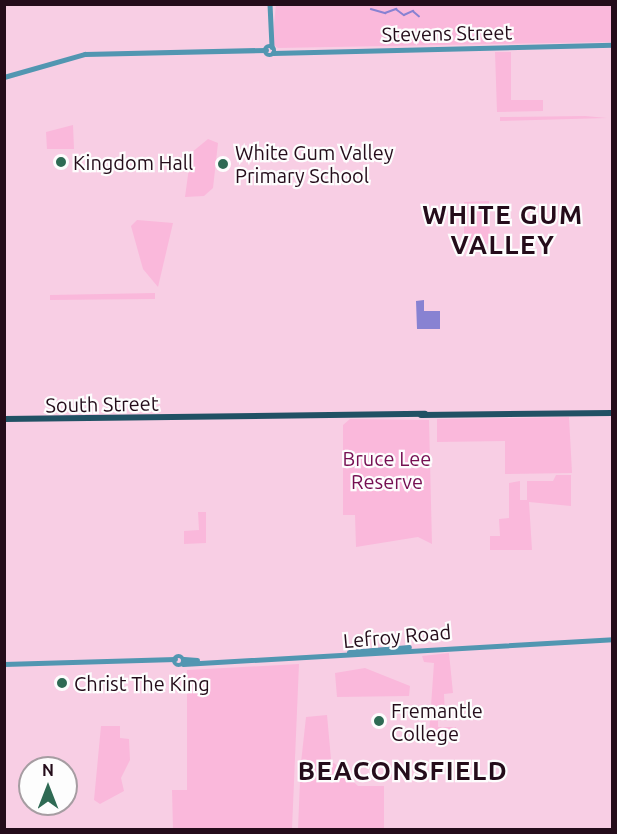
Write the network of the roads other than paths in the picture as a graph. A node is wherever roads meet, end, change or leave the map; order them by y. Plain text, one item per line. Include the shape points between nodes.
1 (270, 4) edge
2 (612, 45) edge
3 (270, 50) junction
4 (4, 77) edge
5 (612, 411) edge
6 (4, 420) edge
7 (612, 638) edge
8 (175, 661) junction
9 (183, 661) junction
10 (4, 664) edge

1 - 3 street
2 - 3 street, Stevens Street
3 - 4 street, Stevens Street via 85,54
5 - 6 main road, South Street
7 - 9 street, Lefroy Road
8 - 9 street, Lefroy Road
8 - 9 street, Lefroy Road
8 - 10 street, Lefroy Road

